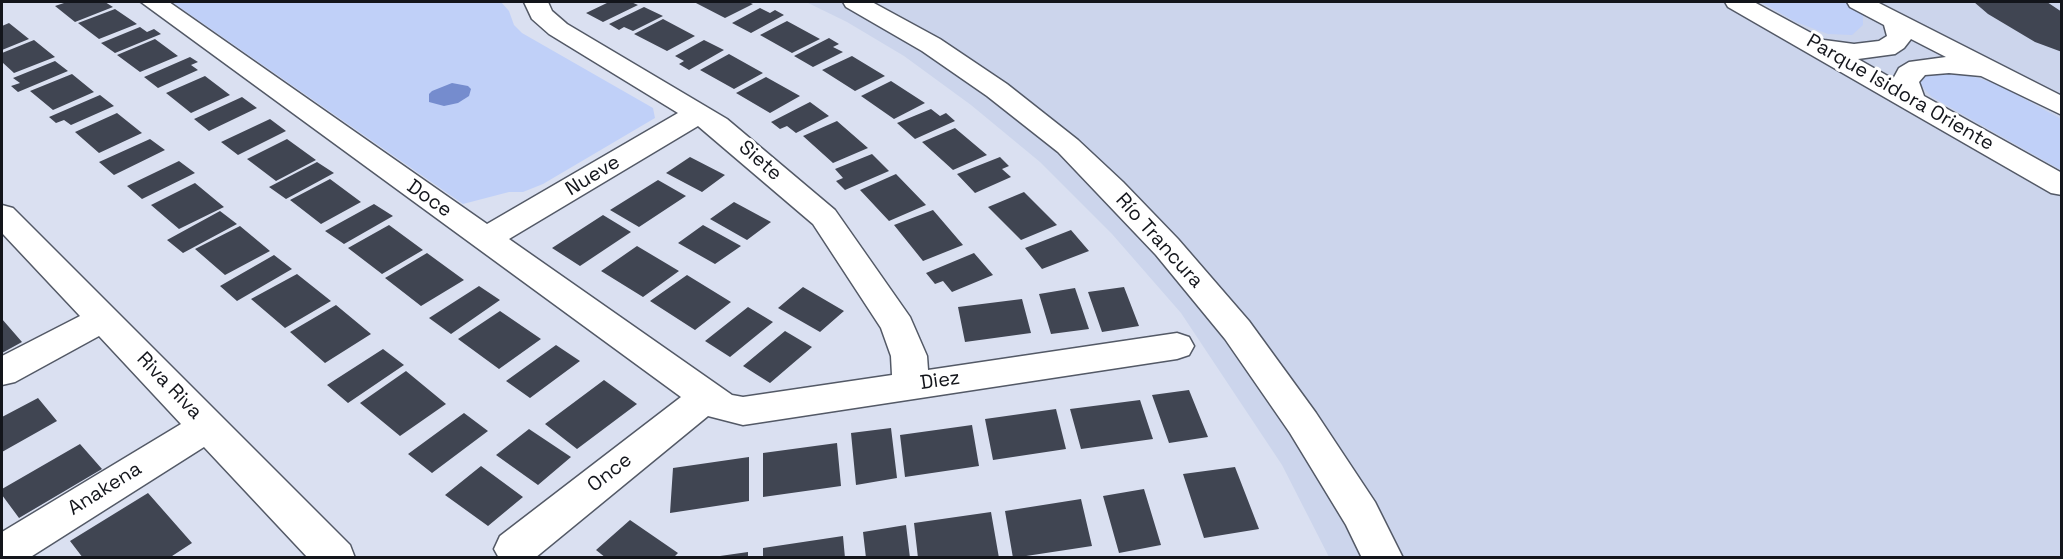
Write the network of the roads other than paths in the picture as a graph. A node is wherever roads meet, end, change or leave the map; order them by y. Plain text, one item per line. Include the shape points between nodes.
1 (153, 2) edge
2 (536, 2) edge
3 (855, 2) edge
4 (1737, 2) edge
5 (1858, 2) edge
6 (1892, 18) junction
7 (1815, 44) junction
8 (2011, 80) junction
9 (1915, 103) junction
10 (2061, 107) edge
11 (699, 113) junction
12 (2061, 186) edge
13 (2, 215) edge
14 (486, 239) junction
15 (103, 319) junction
16 (1177, 346) dead end
17 (2, 372) edge
18 (911, 385) junction
19 (705, 398) junction
20 (208, 426) junction
21 (514, 549) dead end
22 (2, 553) edge
23 (335, 558) edge
24 (1383, 558) edge

1 - 14 street, Doce
2 - 11 street, Siete via 541,14 558,29
3 - 24 street, Río Trancura via 931,45 996,90 1060,139 1112,189 1237,330 1303,423 1361,514
4 - 7 street, Parque Isidora Oriente
5 - 6 street
6 - 7 street via 1900,36 1886,48 1854,52
6 - 8 street
7 - 9 street, Parque Isidora Oriente
8 - 9 street via 1949,65 1918,68 1908,74 1905,82
8 - 10 street
9 - 12 street, Parque Isidora Oriente
11 - 14 street, Nueve
11 - 18 street, Siete via 728,134 836,231 898,326 909,356
13 - 15 street, Riva Riva
14 - 19 street, Doce
15 - 17 street
15 - 20 street, Riva Riva
16 - 18 street, Diez
18 - 19 street, Diez via 743,411 723,408
19 - 21 street, Once
20 - 22 street, Anakena
20 - 23 street, Riva Riva

